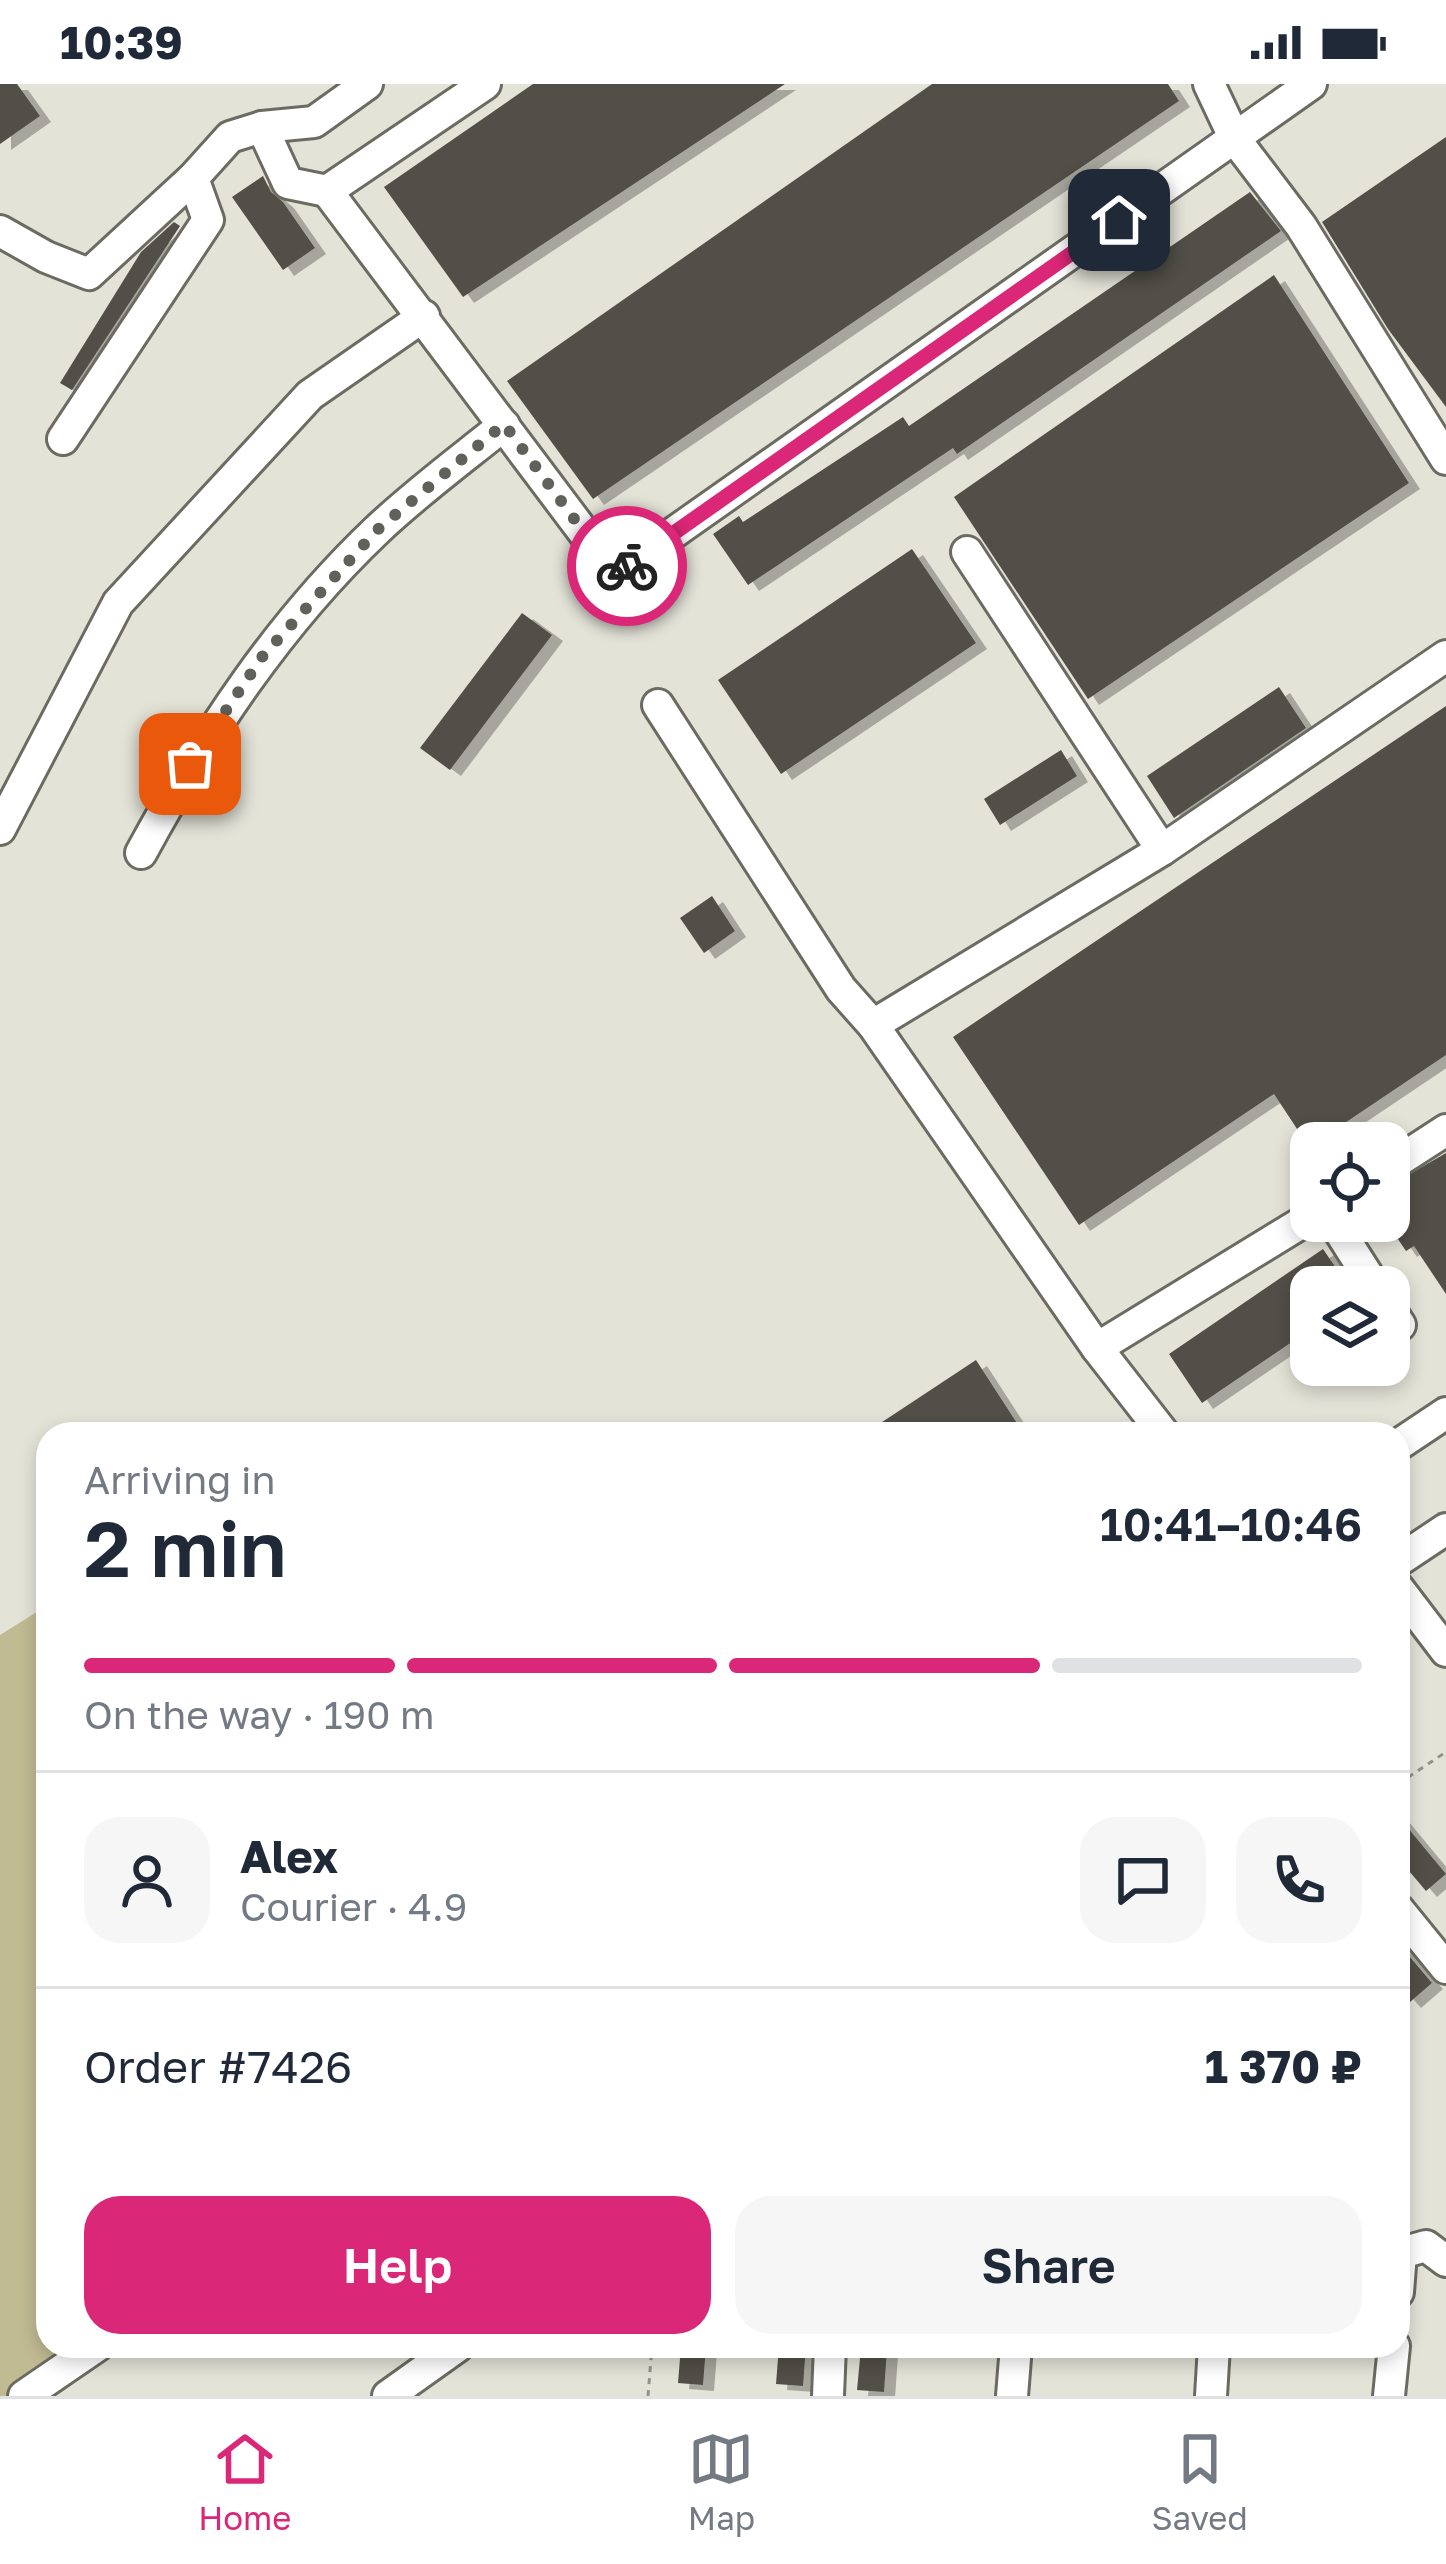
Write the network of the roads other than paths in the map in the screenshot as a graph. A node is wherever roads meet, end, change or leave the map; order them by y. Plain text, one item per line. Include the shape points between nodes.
1 (367, 84) edge
2 (485, 84) edge
3 (1209, 84) edge
4 (1311, 84) edge
5 (262, 127) junction
6 (1235, 139) junction
7 (194, 178) junction
8 (327, 191) junction
9 (0, 231) edge
10 (424, 316) junction
11 (504, 424) junction
12 (63, 439) dead end
13 (1446, 459) edge
14 (967, 553) dead end
15 (1446, 656) edge
16 (658, 705) dead end
17 (0, 829) edge
18 (1162, 850) junction
19 (141, 853) dead end
20 (873, 1025) junction
21 (1446, 1130) edge
22 (1410, 1153) edge
23 (1290, 1230) edge
24 (1097, 1348) junction
25 (1446, 1413) edge
26 (1155, 1422) edge
27 (1410, 1437) edge
28 (1446, 1529) edge
29 (1410, 1554) edge
30 (1410, 1604) edge
31 (1446, 1651) edge
32 (1410, 1924) edge
33 (1446, 1968) edge
34 (1410, 2250) edge
35 (1446, 2261) edge
36 (79, 2358) edge
37 (441, 2358) edge
38 (830, 2358) edge
39 (1015, 2358) edge
40 (1213, 2358) edge
41 (1393, 2358) edge
42 (24, 2396) edge
43 (388, 2396) edge
44 (828, 2396) edge
45 (1012, 2396) edge
46 (1211, 2396) edge
47 (1390, 2396) edge

1 - 5 street via 314,122
2 - 8 street
3 - 6 street
4 - 6 street
5 - 7 street via 230,137
5 - 8 street via 288,183
6 - 11 street via 615,574
6 - 13 street via 1301,226
7 - 9 street via 88,274
7 - 12 street via 208,220
8 - 10 street
10 - 11 street
10 - 17 street via 310,395 118,603
11 - 19 street via 377,530 262,657
14 - 18 street
15 - 18 street
16 - 20 street
18 - 20 street
20 - 24 street
21 - 22 street
23 - 24 street
24 - 26 street
25 - 27 street
28 - 29 street
30 - 31 street
32 - 33 street
34 - 35 street via 1426,2246
36 - 42 street
37 - 43 street
38 - 44 street
39 - 45 street
40 - 46 street
41 - 47 street

